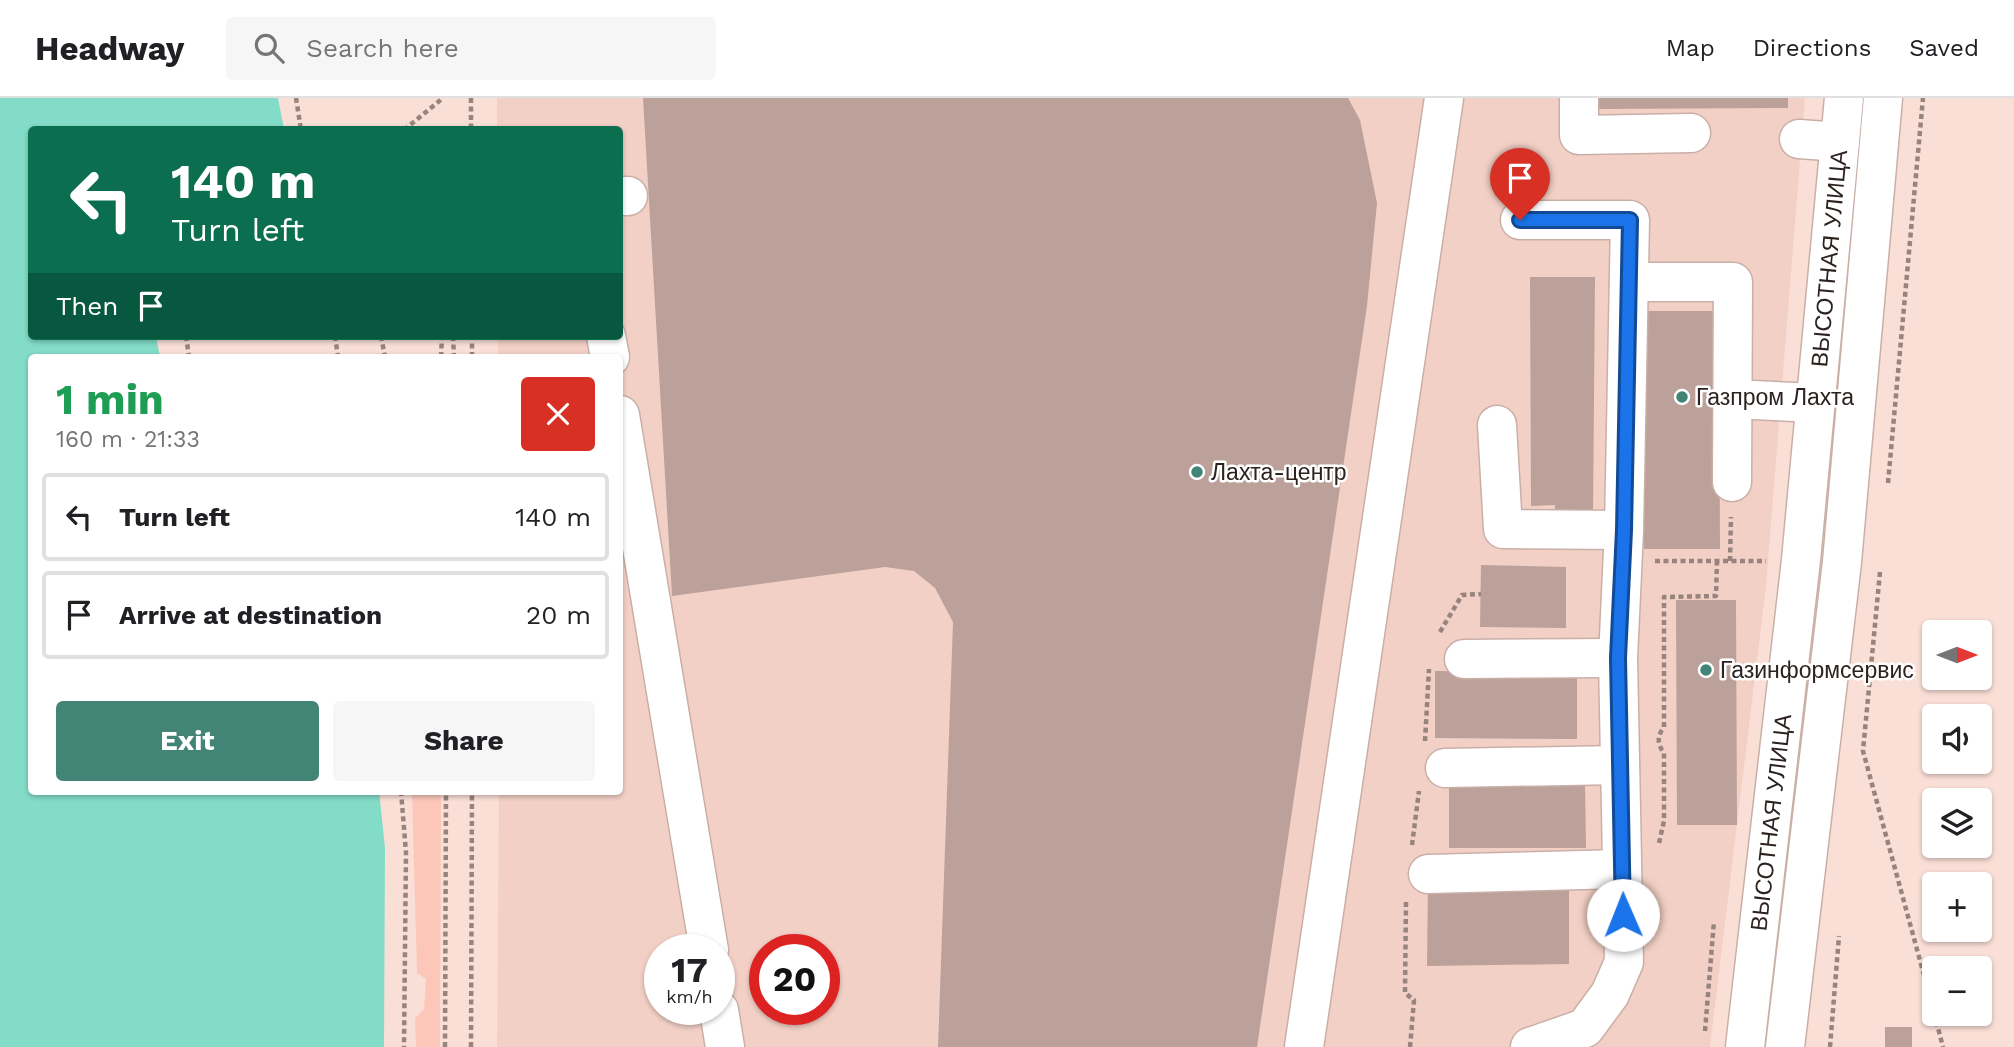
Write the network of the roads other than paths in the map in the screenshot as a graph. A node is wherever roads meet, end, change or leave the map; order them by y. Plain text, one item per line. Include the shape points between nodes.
1 (1444, 98) edge
2 (1579, 98) edge
3 (1844, 98) edge
4 (1883, 98) edge
5 (1691, 133) dead end
6 (1799, 139) dead end
7 (1840, 142) junction
8 (1520, 220) dead end
9 (1629, 282) junction
10 (1732, 399) junction
11 (1816, 403) junction
12 (1497, 425) dead end
13 (623, 433) edge
14 (1732, 482) dead end
15 (1623, 546) junction
16 (1444, 652) road end
17 (1618, 658) junction
18 (1430, 765) road end
19 (1620, 765) junction
20 (1622, 869) junction
21 (1415, 874) road end
22 (706, 934) edge
23 (721, 1025) edge
24 (725, 1047) edge
25 (1304, 1047) edge
26 (1530, 1047) edge
27 (1745, 1047) edge
28 (1785, 1047) edge

1 - 25 street
2 - 5 street via 1579,135
3 - 7 street, ВЫСОТНАЯ УЛИЦА
4 - 28 street, ВЫСОТНАЯ УЛИЦА via 1842,562
6 - 7 street
7 - 11 street, ВЫСОТНАЯ УЛИЦА
8 - 9 street via 1630,220
9 - 10 street via 1734,282
9 - 15 street
10 - 11 street
10 - 14 street
11 - 27 street, ВЫСОТНАЯ УЛИЦА
12 - 15 street via 1503,529
13 - 22 street
15 - 17 street
16 - 17 street
17 - 19 street
18 - 19 street
19 - 20 street
20 - 21 street
20 - 26 street via 1623,962 1610,994 1585,1028
23 - 24 street

